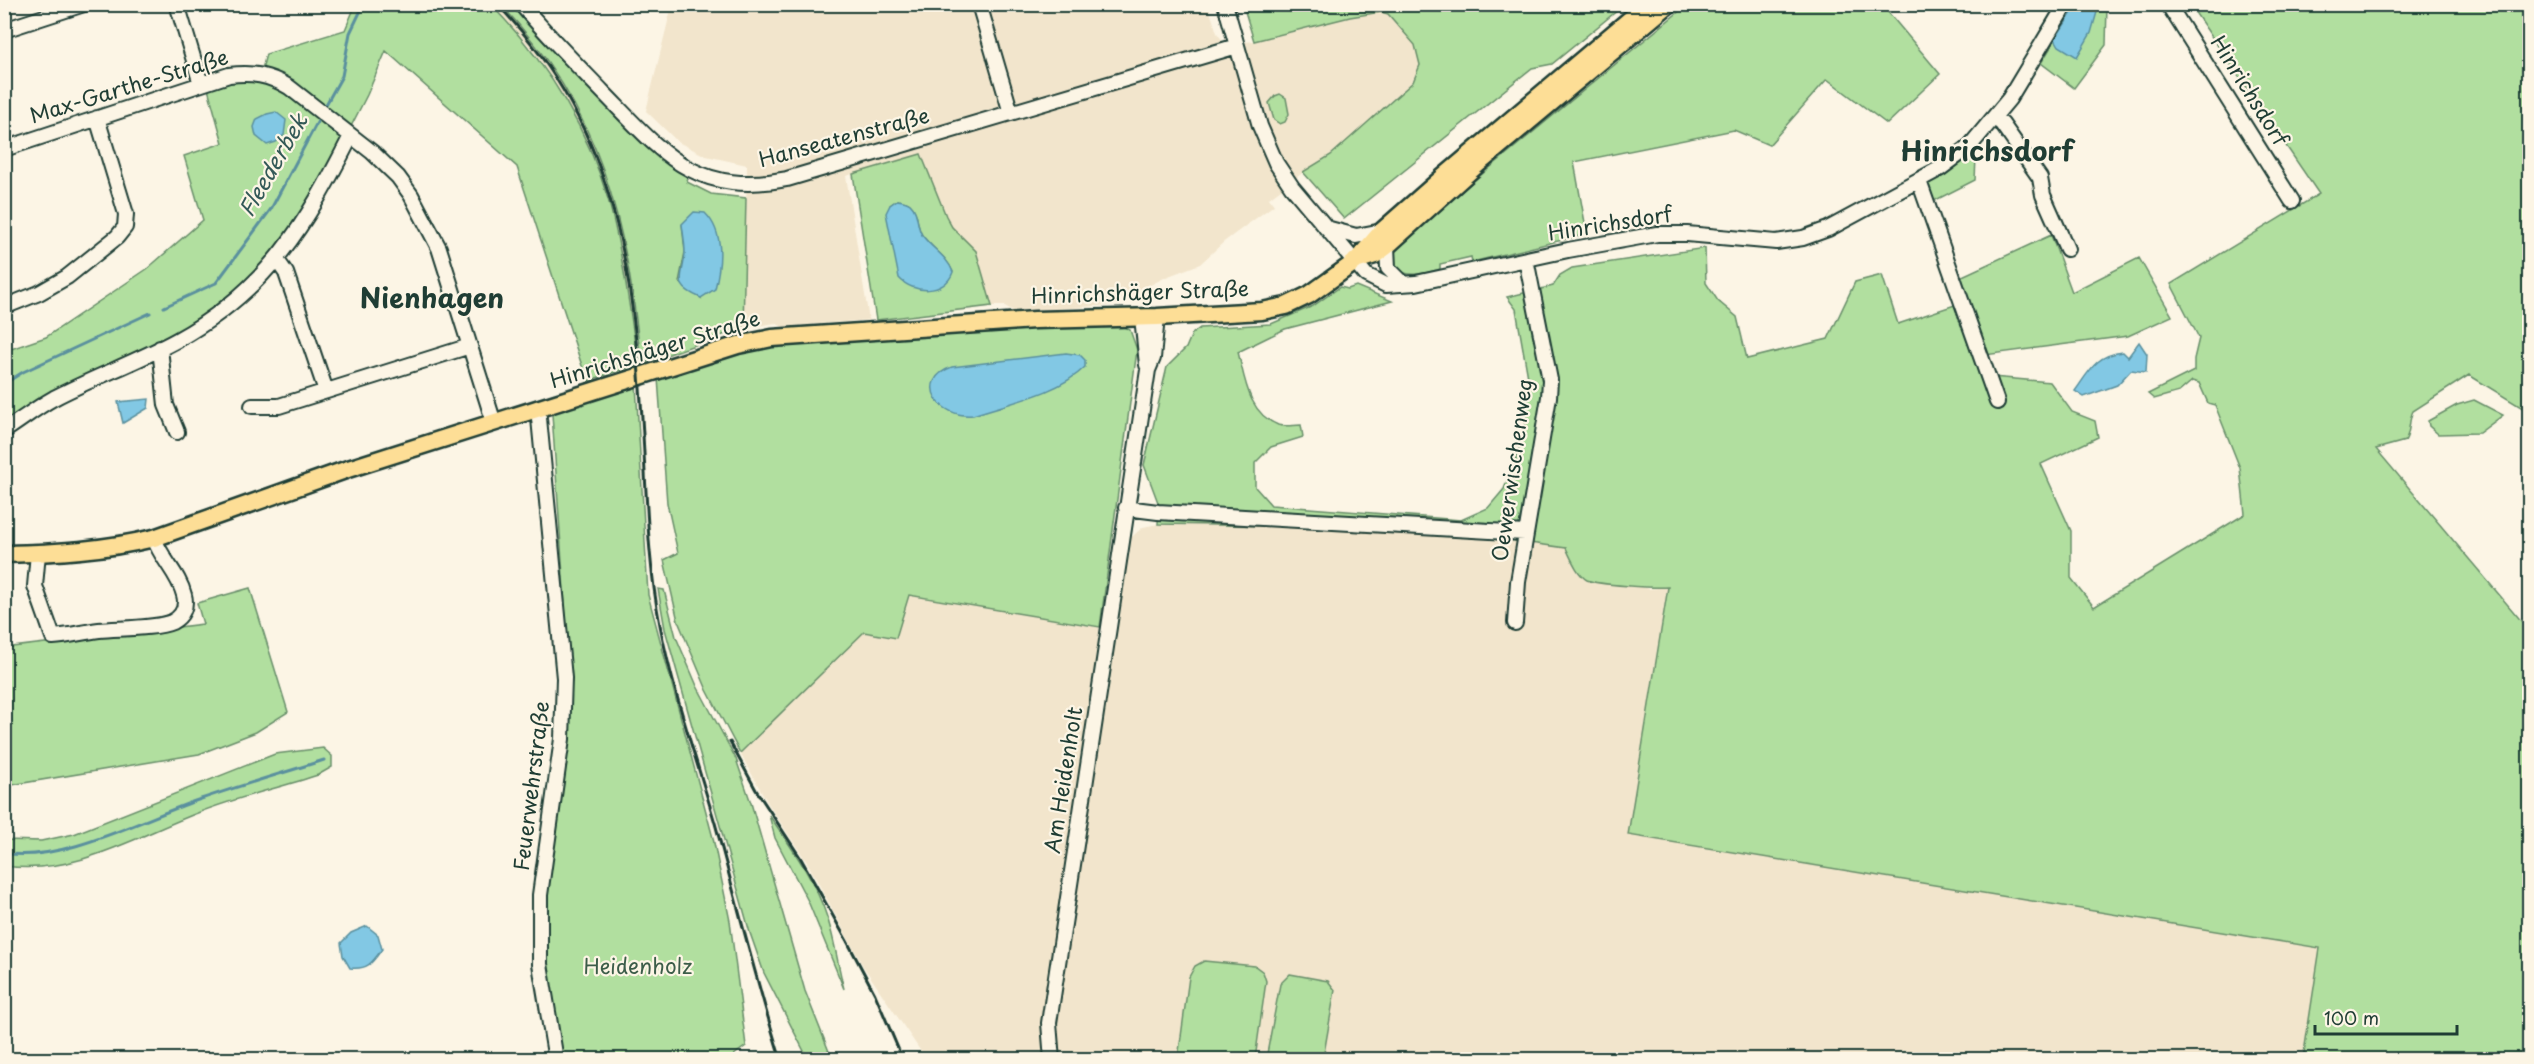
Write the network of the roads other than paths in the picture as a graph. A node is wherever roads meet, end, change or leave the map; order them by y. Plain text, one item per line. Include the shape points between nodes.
1 (84, 4) edge
2 (177, 4) edge
3 (521, 4) edge
4 (979, 4) edge
5 (1225, 4) edge
6 (1648, 4) edge
7 (1669, 4) edge
8 (2066, 4) edge
9 (2168, 4) edge
10 (4, 30) edge
11 (1237, 46) junction
12 (201, 84) junction
13 (1011, 113) junction
14 (97, 118) junction
15 (1995, 118) junction
16 (351, 136) junction
17 (4, 149) edge
18 (1919, 181) junction
19 (2292, 201) dead end
20 (1326, 228) junction
21 (1385, 238) junction
22 (2067, 249) dead end
23 (1526, 259) junction
24 (277, 260) junction
25 (1355, 262) junction
26 (1404, 284) junction
27 (4, 307) edge
28 (1150, 317) junction
29 (470, 346) junction
30 (160, 348) junction
31 (326, 391) junction
32 (1997, 402) dead end
33 (252, 406) dead end
34 (538, 408) junction
35 (494, 423) junction
36 (4, 431) edge
37 (177, 432) dead end
38 (1126, 508) junction
39 (1525, 533) junction
40 (154, 538) junction
41 (38, 553) junction
42 (4, 554) edge
43 (1512, 622) dead end
44 (556, 1059) edge
45 (1052, 1059) edge

1 - 10 street
2 - 12 street
3 - 13 street, Hanseatenstraße via 661,151 694,172 731,183 787,179
4 - 13 street
5 - 11 street, Hinrichsdorf
6 - 21 main road, Hinrichshäger Straße via 1465,158
7 - 21 main road, Hinrichshäger Straße
8 - 15 street, Hinrichsdorf
9 - 19 street, Hinrichsdorf
11 - 13 street, Hanseatenstraße
11 - 20 street, Hinrichsdorf via 1269,149 1288,182
12 - 14 street, Max-Garthe-Straße
12 - 16 street, Max-Garthe-Straße via 245,73 274,78
14 - 17 street, Max-Garthe-Straße
14 - 27 street via 126,214 125,227 67,277
15 - 18 street, Hinrichsdorf via 1954,159
15 - 22 street via 2040,177 2043,195
16 - 24 street via 317,201
16 - 29 street, Max-Garthe-Straße via 398,177 420,210 439,248
18 - 23 street, Hinrichsdorf via 1803,238 1776,242 1657,234
18 - 32 street
20 - 21 street
20 - 25 street, Hinrichsdorf
21 - 25 main road, Hinrichshäger Straße via 1375,255
21 - 26 street via 1388,268
23 - 26 street, Hinrichsdorf
23 - 39 street, Oewerwischenweg via 1550,380
24 - 30 street via 225,308
24 - 31 street via 286,273
25 - 26 street, Hinrichsdorf via 1374,281
25 - 28 main road, Hinrichshäger Straße via 1309,295 1286,306 1262,311
28 - 34 main road, Hinrichshäger Straße via 1035,320 772,338 738,345
28 - 38 street, Am Heidenholt via 1148,370
29 - 31 street
29 - 35 street, Max-Garthe-Straße
30 - 36 street via 53,399
30 - 37 street via 166,405
31 - 33 street via 279,406
34 - 35 main road, Hinrichshäger Straße
34 - 44 street, Feuerwehrstraße via 564,678 562,739 540,895 540,964
35 - 40 main road, Hinrichshäger Straße via 348,469
38 - 39 street
38 - 45 street, Am Heidenholt via 1049,1023
39 - 43 street, Oewerwischenweg
40 - 41 main road, Hinrichshäger Straße via 98,549
40 - 41 street via 184,594 185,607 170,623 53,637 35,586
41 - 42 main road, Hinrichshäger Straße

